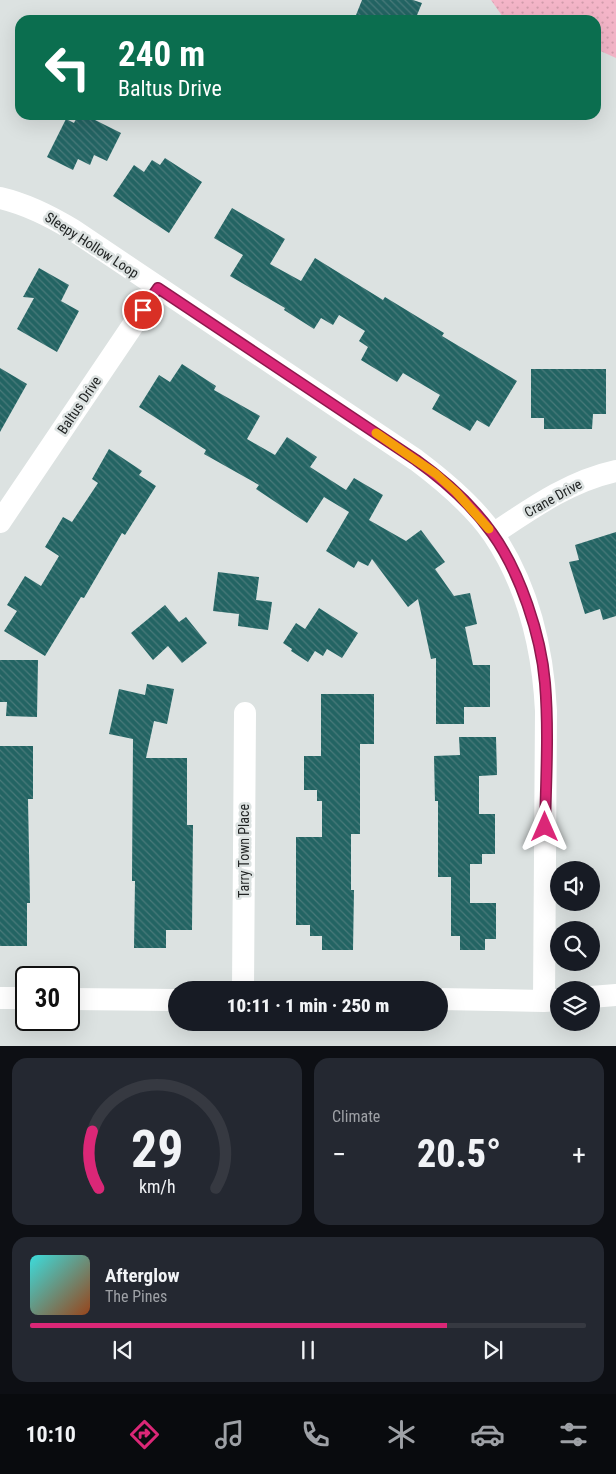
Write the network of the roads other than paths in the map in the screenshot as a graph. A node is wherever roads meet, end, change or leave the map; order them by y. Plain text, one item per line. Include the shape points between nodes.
1 (0, 198) edge
2 (158, 288) junction
3 (616, 470) edge
4 (0, 522) edge
5 (493, 534) junction
6 (245, 713) dead end
7 (243, 981) edge
8 (551, 981) edge
9 (616, 995) edge
10 (600, 996) edge
11 (0, 998) edge
12 (15, 998) edge
13 (80, 999) edge
14 (448, 999) edge
15 (168, 1000) edge
16 (550, 1000) edge

1 - 2 street, Sleepy Hollow Loop via 33,208 52,218
2 - 4 street, Baltus Drive
2 - 5 street, Sleepy Hollow Loop via 416,460 456,492
3 - 5 street, Crane Drive via 581,481 553,495
5 - 8 street, Sleepy Hollow Loop via 522,590 540,651 545,681
6 - 7 street, Tarry Town Place
9 - 10 street
11 - 12 street
13 - 15 street
14 - 16 street

